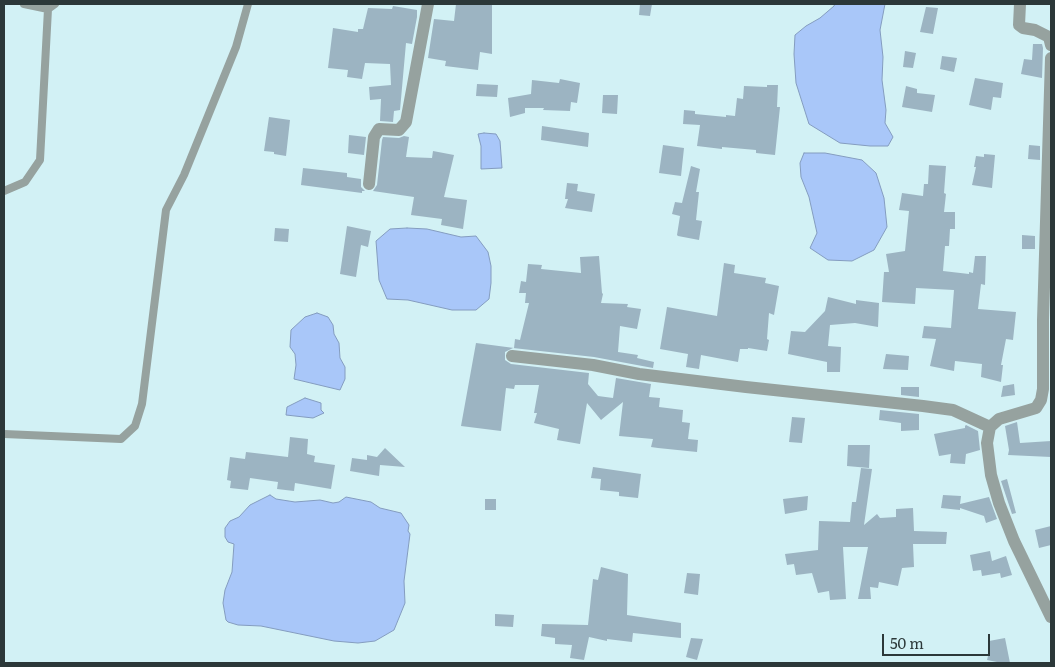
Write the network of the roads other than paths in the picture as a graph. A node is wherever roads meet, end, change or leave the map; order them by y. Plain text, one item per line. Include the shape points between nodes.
1 (24, 4) edge
2 (248, 4) edge
3 (428, 4) edge
4 (1020, 4) edge
5 (52, 6) edge
6 (1051, 45) edge
7 (1051, 58) edge
8 (369, 184) dead end
9 (4, 191) edge
10 (512, 356) dead end
11 (990, 427) junction
12 (4, 434) edge
13 (1051, 617) edge

1 - 5 lane
2 - 12 lane via 236,47 184,175 166,210 142,404 136,426 121,439
3 - 8 street via 406,122 398,130 379,129 374,137
4 - 6 street via 1019,25 1049,37
5 - 9 lane via 40,160 25,182
7 - 11 street via 1043,389 1036,408 999,419
10 - 11 street via 746,388 952,410
11 - 13 street via 991,474 999,503

